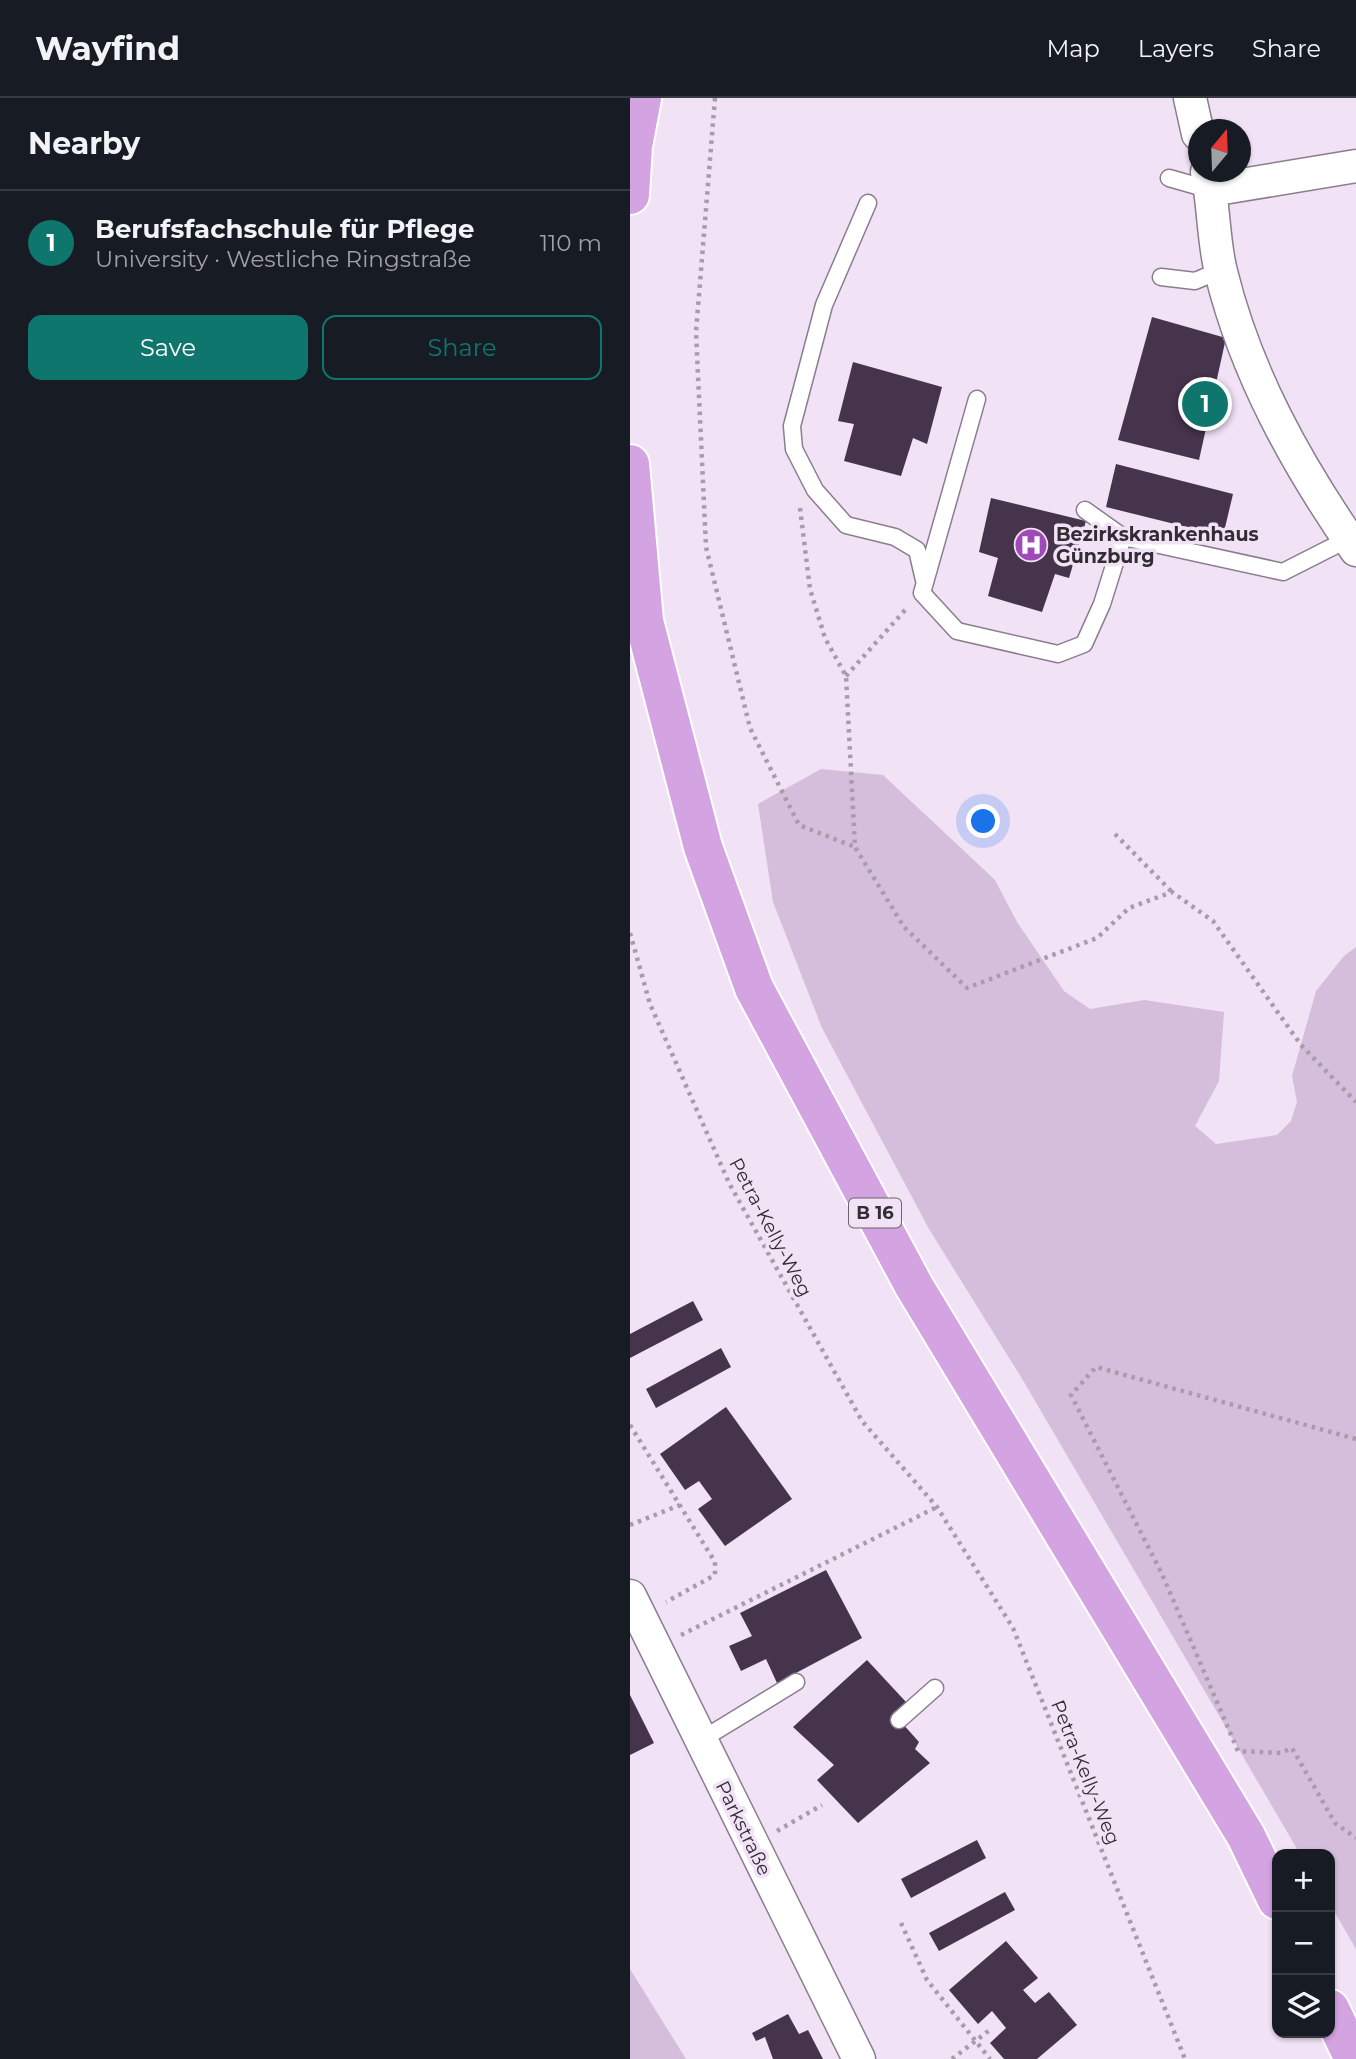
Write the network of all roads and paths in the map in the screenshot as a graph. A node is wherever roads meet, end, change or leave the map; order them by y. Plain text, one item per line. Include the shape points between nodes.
1 (642, 98) edge
2 (715, 98) edge
3 (1190, 98) edge
4 (1195, 119) edge
5 (1356, 166) edge
6 (1251, 177) edge
7 (1169, 178) dead end
8 (1188, 179) edge
9 (1209, 182) edge
10 (630, 195) edge
11 (867, 203) dead end
12 (1221, 270) junction
13 (1161, 277) dead end
14 (977, 399) dead end
15 (630, 464) edge
16 (799, 500) dead end
17 (1085, 510) dead end
18 (1123, 537) junction
19 (1352, 544) edge
20 (923, 588) junction
21 (846, 676) junction
22 (1115, 834) dead end
23 (855, 847) junction
24 (1172, 892) junction
25 (630, 933) edge
26 (1356, 1102) edge
27 (630, 1425) edge
28 (1356, 1439) edge
29 (680, 1505) junction
30 (937, 1507) junction
31 (630, 1525) edge
32 (635, 1606) edge
33 (656, 1648) junction
34 (796, 1682) dead end
35 (935, 1688) dead end
36 (899, 1720) dead end
37 (701, 1740) junction
38 (822, 1805) dead end
39 (1356, 1838) edge
40 (751, 1844) junction
41 (1272, 1890) edge
42 (901, 1923) dead end
43 (1335, 2019) edge
44 (991, 2029) dead end
45 (975, 2041) junction
46 (859, 2059) edge
47 (952, 2059) edge
48 (990, 2059) edge
49 (1185, 2059) edge
50 (1354, 2059) edge

1 - 10 main road
2 - 23 path via 696,332 706,547 750,728 799,825
3 - 4 street
5 - 6 street
7 - 8 lane
9 - 12 street
11 - 20 lane via 824,304 792,426 794,449 815,490 846,525 895,537 917,550
12 - 13 lane via 1195,281
12 - 19 street via 1250,364 1308,480
14 - 20 lane
15 - 41 main road, B 16 via 644,621 703,847 754,988 914,1286 1246,1836
16 - 21 path via 810,589 825,638
17 - 18 lane
18 - 19 lane via 1283,572
18 - 20 lane via 1084,644 1058,654 957,631
20 - 21 path
21 - 23 path
22 - 24 path
23 - 24 path via 904,927 967,988 1097,938 1129,908
24 - 26 path via 1213,921 1301,1045
25 - 30 path, Petra-Kelly-Weg via 650,1004 729,1182 862,1421
27 - 29 path
28 - 39 path via 1096,1367 1071,1395 1162,1574 1238,1751 1281,1753 1292,1748 1335,1823
29 - 31 path
29 - 32 path via 715,1562 715,1576
30 - 33 path
30 - 49 path, Petra-Kelly-Weg via 1013,1628
32 - 33 street, Parkstraße
33 - 37 street, Parkstraße
34 - 37 lane
35 - 36 lane
37 - 40 street, Parkstraße
38 - 40 path
40 - 46 street, Parkstraße
42 - 45 path via 928,1980
43 - 50 main road
44 - 45 path
45 - 47 path
45 - 48 path

